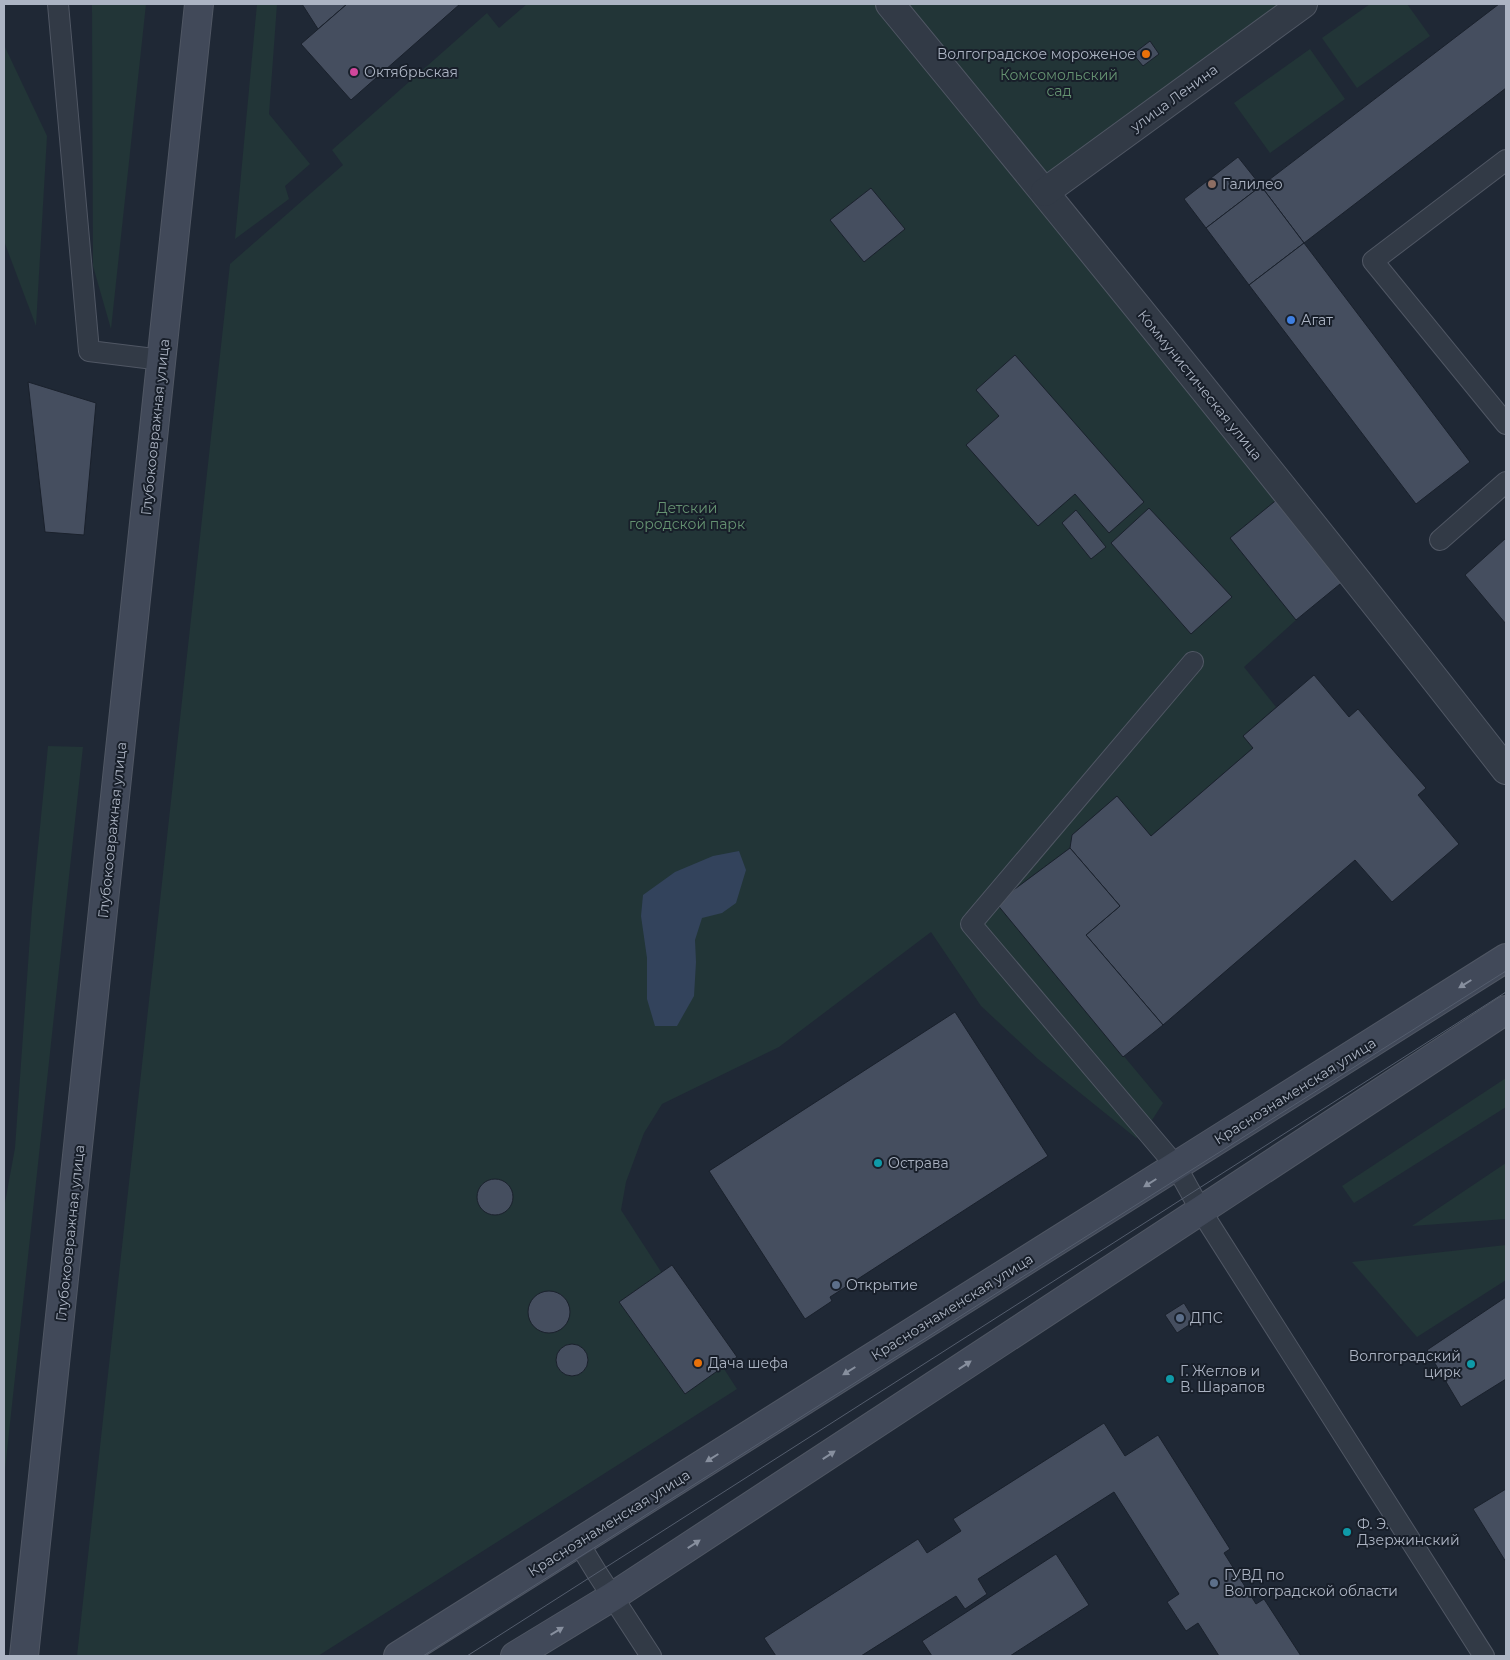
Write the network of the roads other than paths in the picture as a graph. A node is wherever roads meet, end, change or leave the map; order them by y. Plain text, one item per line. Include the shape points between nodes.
1 (58, 4) edge
2 (199, 4) edge
3 (890, 4) edge
4 (1302, 4) edge
5 (1506, 161) edge
6 (1045, 192) junction
7 (162, 360) junction
8 (1506, 424) edge
9 (1506, 482) edge
10 (1440, 540) dead end
11 (1193, 662) dead end
12 (1506, 770) edge
13 (1506, 958) edge
14 (1506, 1010) edge
15 (1176, 1166) junction
16 (1201, 1210) junction
17 (578, 1542) junction
18 (612, 1597) junction
19 (24, 1656) edge
20 (398, 1656) edge
21 (515, 1656) edge
22 (651, 1656) edge
23 (1484, 1656) edge

1 - 7 lane via 89,352
2 - 7 main road, Глубокоовражная улица
3 - 6 street, Коммунистическая улица
4 - 6 street, улица Ленина
5 - 8 lane via 1373,261
6 - 12 street, Коммунистическая улица
7 - 19 main road, Глубокоовражная улица
9 - 10 lane
11 - 15 lane via 971,924
13 -> 15 main road, Краснознаменская улица
14 - 16 main road
15 - 16 lane
15 -> 17 main road, Краснознаменская улица
18 -> 16 main road
16 - 23 lane
17 - 18 lane
17 - 20 main road, Краснознаменская улица
21 -> 18 main road
18 - 22 lane

